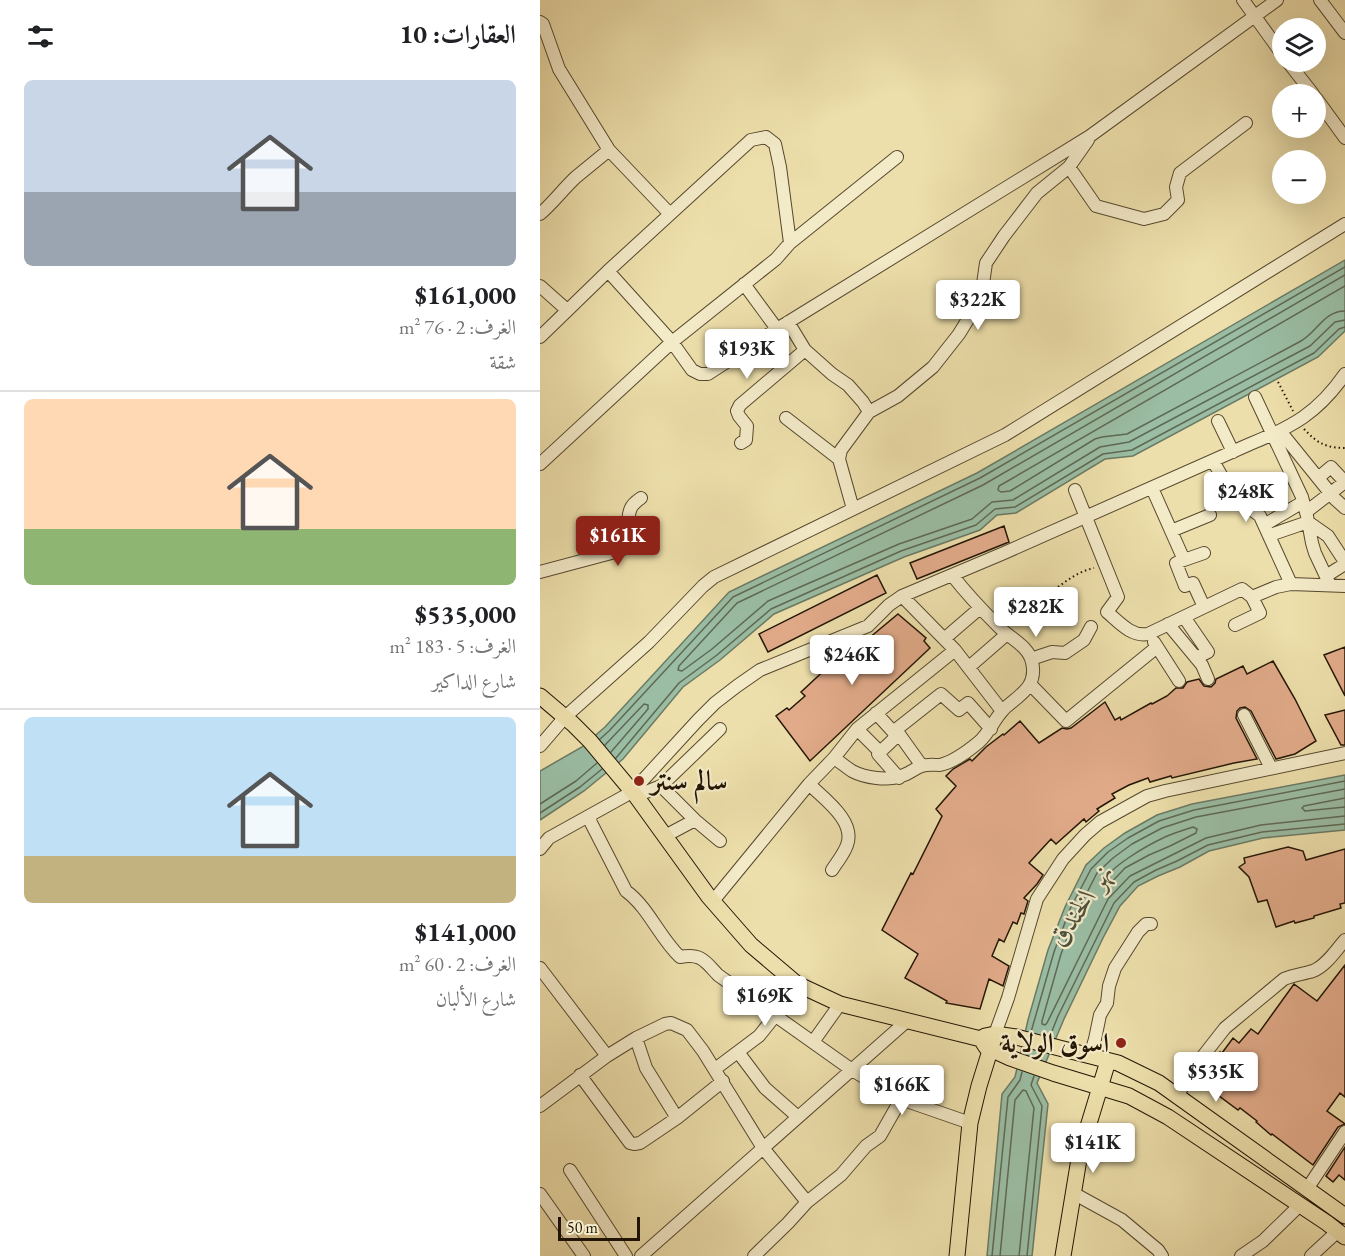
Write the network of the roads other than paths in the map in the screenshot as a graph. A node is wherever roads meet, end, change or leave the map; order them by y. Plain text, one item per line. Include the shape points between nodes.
1 (1243, 0) edge
2 (1277, 0) edge
3 (1320, 0) edge
4 (1254, 16) junction
5 (540, 22) edge
6 (1345, 33) edge
7 (1272, 40) edge
8 (1296, 72) edge
9 (1305, 84) edge
10 (1326, 112) edge
11 (1246, 123) dead end
12 (1090, 136) junction
13 (1345, 138) edge
14 (609, 150) junction
15 (897, 157) dead end
16 (1069, 167) junction
17 (540, 214) edge
18 (670, 214) junction
19 (1345, 224) edge
20 (790, 243) junction
21 (608, 271) junction
22 (744, 284) junction
23 (540, 286) edge
24 (567, 310) junction
25 (782, 325) junction
26 (540, 337) edge
27 (672, 342) junction
28 (805, 350) junction
29 (1345, 374) edge
30 (1345, 391) edge
31 (1332, 393) junction
32 (1255, 397) dead end
33 (869, 412) junction
34 (786, 418) dead end
35 (1218, 421) dead end
36 (1276, 433) junction
37 (741, 443) dead end
38 (1233, 452) junction
39 (839, 459) junction
40 (1213, 461) junction
41 (540, 464) edge
42 (1318, 478) junction
43 (1152, 488) junction
44 (1075, 490) dead end
45 (1330, 494) junction
46 (641, 498) dead end
47 (1345, 508) edge
48 (853, 509) junction
49 (1306, 512) junction
50 (1210, 515) dead end
51 (1087, 517) junction
52 (1267, 530) junction
53 (1171, 531) junction
54 (1204, 553) dead end
55 (1184, 560) junction
56 (1345, 562) edge
57 (540, 572) edge
58 (952, 575) junction
59 (1328, 580) junction
60 (1291, 584) junction
61 (1345, 586) edge
62 (902, 596) junction
63 (1252, 597) junction
64 (1204, 607) junction
65 (980, 608) junction
66 (1184, 617) junction
67 (1168, 624) junction
68 (1235, 625) dead end
69 (1091, 627) dead end
70 (1007, 634) junction
71 (1148, 634) junction
72 (944, 639) junction
73 (1157, 647) junction
74 (955, 650) junction
75 (1196, 658) junction
76 (1031, 659) junction
77 (969, 667) junction
78 (1208, 680) dead end
79 (1179, 681) dead end
80 (1030, 684) junction
81 (540, 696) edge
82 (1002, 711) junction
83 (876, 713) junction
84 (1244, 715) dead end
85 (569, 721) junction
86 (720, 729) dead end
87 (857, 729) junction
88 (991, 729) junction
89 (895, 734) junction
90 (540, 746) edge
91 (880, 752) junction
92 (1345, 753) edge
93 (834, 758) junction
94 (922, 766) junction
95 (1270, 768) junction
96 (899, 778) junction
97 (809, 784) junction
98 (661, 786) junction
99 (632, 792) junction
100 (588, 817) junction
101 (695, 820) junction
102 (665, 836) junction
103 (720, 841) dead end
104 (540, 849) edge
105 (832, 870) dead end
106 (713, 901) junction
107 (1150, 924) dead end
108 (1345, 940) edge
109 (540, 968) edge
110 (840, 1004) junction
111 (775, 1016) junction
112 (908, 1020) junction
113 (636, 1038) junction
114 (989, 1041) junction
115 (813, 1042) junction
116 (738, 1052) junction
117 (607, 1056) junction
118 (1090, 1056) junction
119 (1108, 1060) junction
120 (715, 1069) junction
121 (852, 1070) junction
122 (580, 1075) junction
123 (723, 1081) junction
124 (1101, 1087) junction
125 (1177, 1096) junction
126 (901, 1099) junction
127 (541, 1103) edge
128 (798, 1117) junction
129 (676, 1118) junction
130 (970, 1123) junction
131 (1345, 1132) edge
132 (763, 1148) junction
133 (570, 1170) dead end
134 (1307, 1189) junction
135 (1073, 1193) junction
136 (542, 1201) edge
137 (807, 1202) junction
138 (1300, 1205) junction
139 (1343, 1211) edge
140 (1341, 1234) edge
141 (758, 1255) edge
142 (584, 1256) edge
143 (626, 1256) edge
144 (641, 1256) edge
145 (957, 1256) edge
146 (1063, 1256) edge
147 (1162, 1256) edge
148 (1241, 1256) edge
149 (1311, 1256) edge

1 - 4 street
2 - 4 street
3 - 6 street
4 - 7 street
4 - 12 street
5 - 14 street via 559,69
8 - 9 street
10 - 13 street
11 - 16 street via 1180,173 1178,200 1164,214 1144,219 1096,206
12 - 16 street
12 - 25 street
14 - 17 street
14 - 18 street
15 - 20 street
16 - 33 street via 1037,193 1004,236 986,263 981,298 933,367 898,396
18 - 20 street via 751,140 766,137 775,144
18 - 21 street
19 - 48 street via 1005,435
20 - 22 street
21 - 24 street
21 - 27 street
22 - 25 street
22 - 27 street
23 - 24 street
24 - 26 street
25 - 27 street via 708,374 692,370
25 - 28 street
27 - 41 street
28 - 33 street via 848,385
28 - 37 street via 740,405 737,411 747,426 746,440
29 - 31 street
30 - 31 street
31 - 36 street via 1298,421
32 - 36 street
33 - 39 street via 841,450
34 - 39 street
35 - 38 street
36 - 38 street
36 - 42 street
36 - 49 street
38 - 40 street
39 - 48 street
40 - 43 street
40 - 52 street via 1233,496 1256,512
42 - 45 street
42 - 45 street via 1331,467 1345,482
43 - 51 street
43 - 53 street
44 - 51 street
45 - 47 street
45 - 49 street
46 - 57 street via 631,508 628,547
48 - 85 street via 714,577
49 - 52 street
49 - 52 street
49 - 56 street
49 - 59 street via 1315,554
50 - 53 street
51 - 58 street
51 - 71 street via 1118,597 1107,612 1134,633
52 - 60 street
53 - 55 street
54 - 55 street
55 - 64 street via 1176,563 1185,586 1193,583
56 - 59 street
58 - 62 street
58 - 65 street
59 - 60 street
59 - 61 street
60 - 63 street
62 - 72 street
62 - 99 street via 868,626 760,670 737,686 698,720
63 - 64 street via 1242,589
63 - 68 street via 1260,613
64 - 66 street
65 - 70 street
65 - 72 street
66 - 67 street
66 - 75 street via 1208,652
67 - 71 street
67 - 75 street
69 - 76 street via 1084,640 1065,653 1052,652
70 - 76 street via 1024,647
70 - 77 street
71 - 73 street
72 - 74 street
73 - 79 street
73 - 80 street via 1066,721
74 - 77 street
74 - 83 street
75 - 78 street
76 - 80 street
77 - 82 street
80 - 82 street
81 - 85 main road
82 - 88 street
83 - 87 street
83 - 89 street
84 - 95 street
85 - 90 street
85 - 99 main road
86 - 98 street
87 - 91 street
87 - 93 street
88 - 89 street via 968,704 959,710 941,694
88 - 94 street via 958,757 940,765
89 - 91 street
89 - 94 street via 899,734
91 - 96 street
92 - 95 street
93 - 96 street via 864,776
93 - 97 street
94 - 96 street
95 - 114 street via 1147,796 1100,822 1085,835 1063,859 1037,899 1008,998
97 - 105 street via 844,820 849,831 847,845
97 - 106 street via 741,860
98 - 99 street
98 - 101 street
99 - 100 street
99 - 102 main road
100 - 104 street via 549,838
100 - 111 street via 626,891 669,946 680,957 692,955 702,959
101 - 102 street
101 - 103 street
102 - 106 main road
106 - 110 main road via 751,945 797,984
107 - 118 street via 1138,932 1115,968
108 - 125 street via 1322,966 1284,979 1224,1028
109 - 117 street
110 - 112 main road
110 - 115 street
111 - 115 street
111 - 116 street via 759,1036
112 - 114 main road
112 - 121 street
113 - 117 street
113 - 120 street via 665,1024 687,1029
113 - 129 street via 646,1068
114 - 118 main road via 1016,1037
114 - 124 main road via 1010,1058
114 - 130 main road
115 - 121 street
116 - 120 street
116 - 128 street via 765,1088
117 - 122 street
118 - 119 main road
119 - 124 main road
119 - 125 main road via 1159,1083
120 - 123 street
121 - 126 street
121 - 128 street
122 - 127 street
122 - 129 street via 630,1143 639,1143
123 - 129 street
123 - 132 street
124 - 135 main road via 1080,1153
124 - 138 main road via 1129,1096 1168,1117
125 - 134 main road
126 - 130 street
126 - 137 street via 880,1136
128 - 132 street
130 - 145 main road
131 - 134 street
132 - 137 street
132 - 144 street
133 - 143 street
134 - 139 main road
135 - 146 main road
135 - 147 street via 1122,1220
136 - 142 street
137 - 141 street
138 - 140 main road
138 - 148 street via 1263,1241
140 - 149 street

